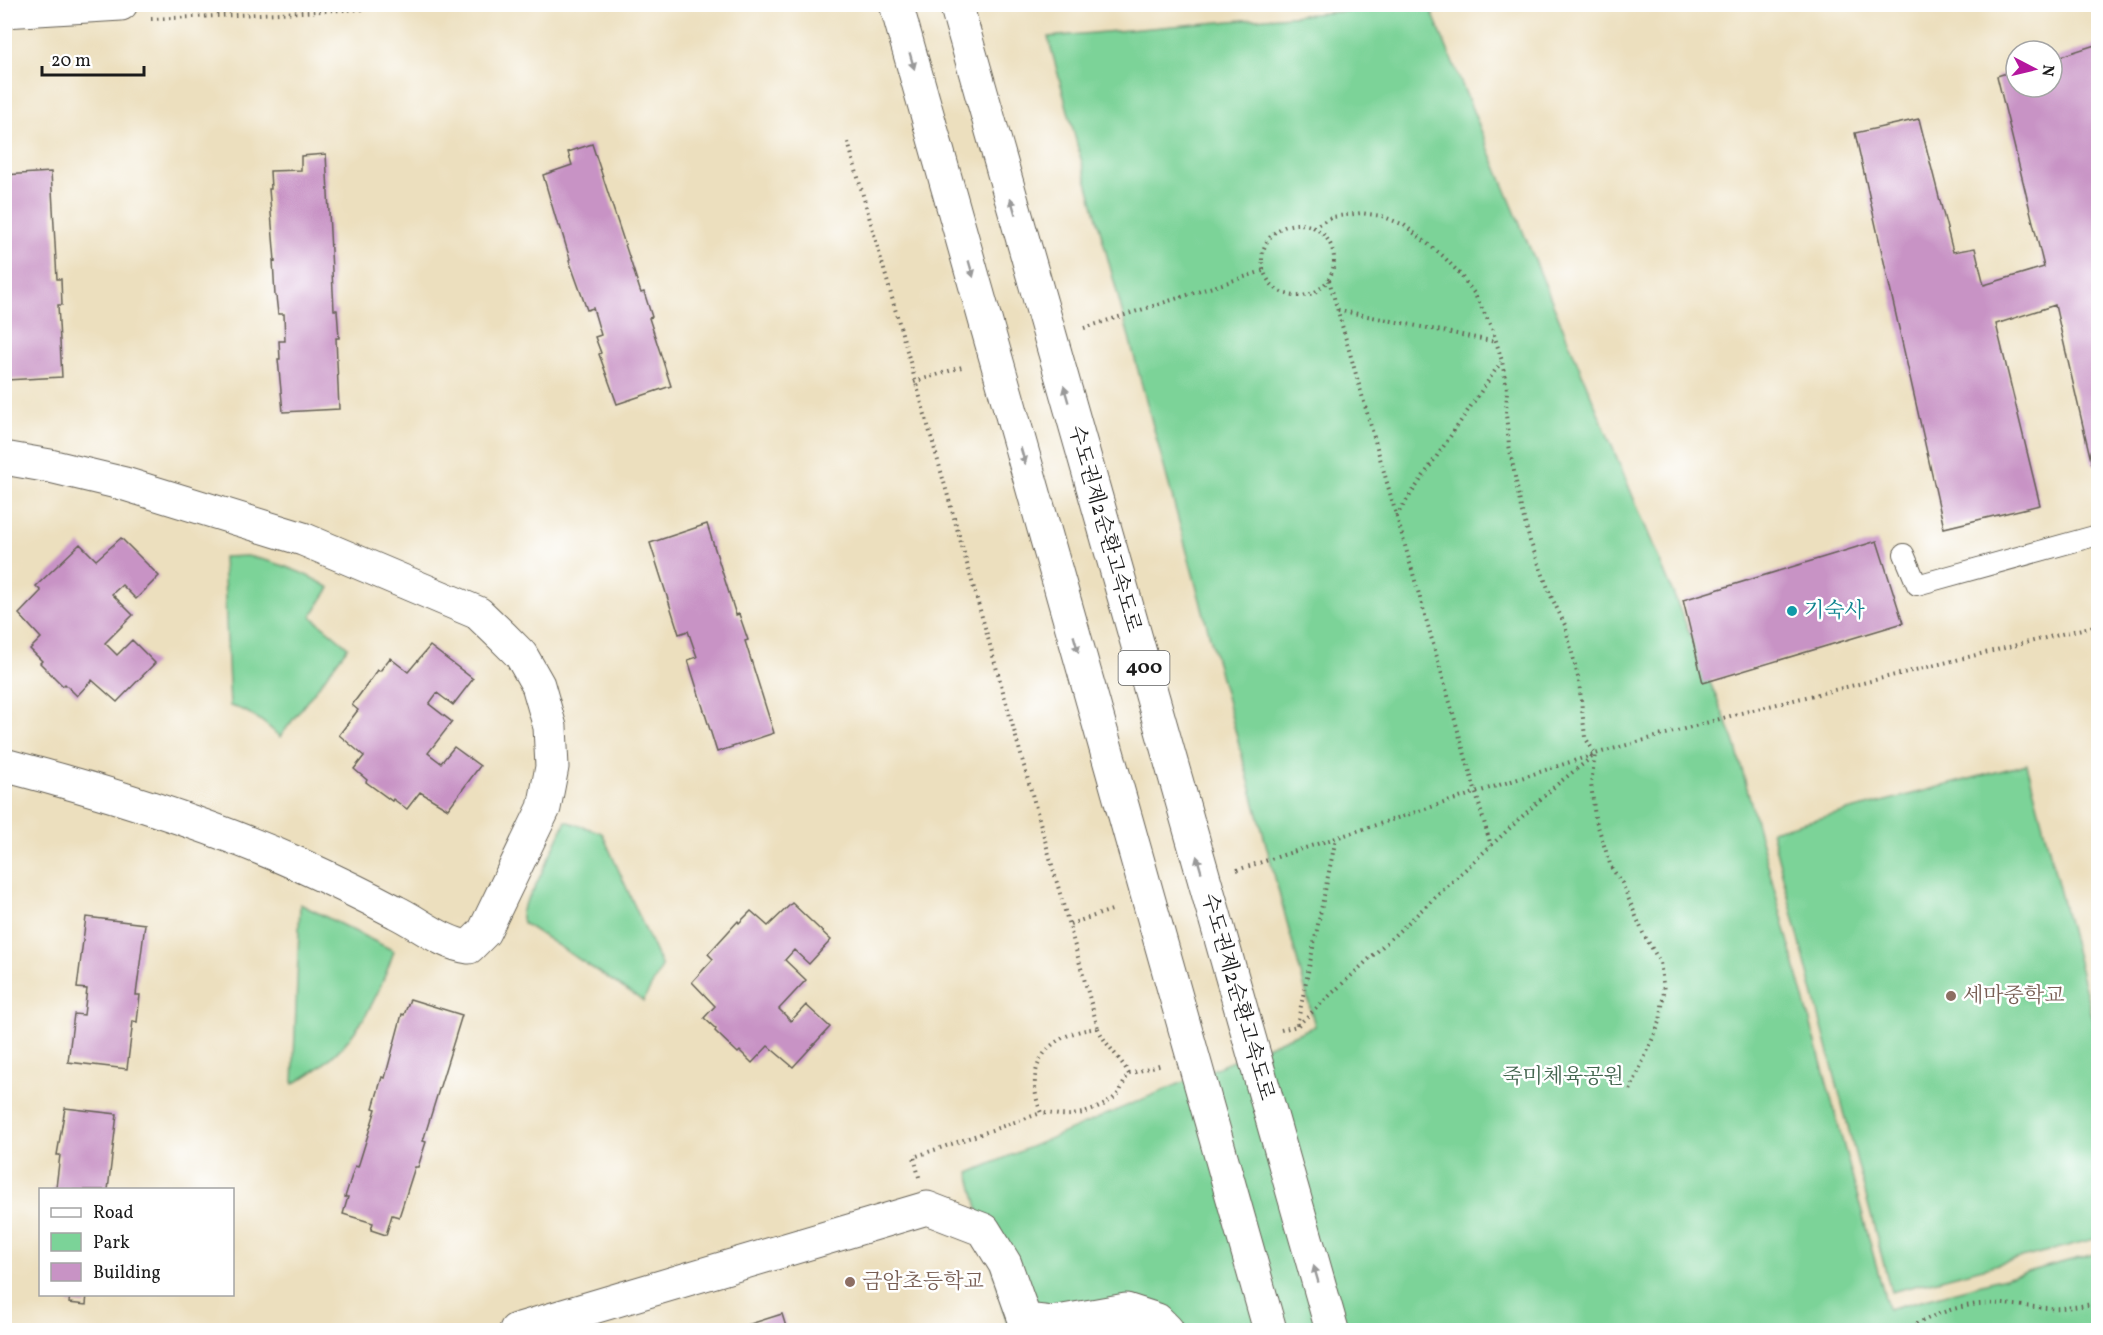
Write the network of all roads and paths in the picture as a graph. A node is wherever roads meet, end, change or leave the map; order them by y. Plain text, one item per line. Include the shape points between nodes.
1 (473, 4) edge
2 (896, 4) edge
3 (956, 4) edge
4 (4, 11) edge
5 (132, 12) edge
6 (848, 142) dead end
7 (1313, 227) junction
8 (1263, 271) junction
9 (1329, 280) junction
10 (1338, 310) junction
11 (1083, 328) dead end
12 (1496, 342) junction
13 (1502, 361) junction
14 (971, 364) dead end
15 (915, 382) junction
16 (4, 458) edge
17 (1396, 516) junction
18 (2098, 535) edge
19 (1904, 554) dead end
20 (2098, 625) edge
21 (1595, 754) junction
22 (4, 765) edge
23 (1476, 792) junction
24 (1336, 838) junction
25 (1491, 846) junction
26 (1236, 870) dead end
27 (1125, 906) dead end
28 (1070, 924) junction
29 (1297, 1026) junction
30 (1098, 1028) junction
31 (1275, 1032) dead end
32 (1162, 1064) dead end
33 (1129, 1074) junction
34 (1629, 1093) dead end
35 (1041, 1113) junction
36 (927, 1208) junction
37 (2098, 1303) edge
38 (516, 1330) edge
39 (1167, 1330) edge
40 (1270, 1330) edge
41 (1332, 1330) edge
42 (1906, 1330) edge

1 - 5 path
2 -> 40 main road, 400, bridge
41 -> 3 main road, 수도권제2순환고속도로 / 400, bridge
4 - 5 main road
6 - 15 path
7 - 8 path via 1301,223 1278,230 1263,248
7 - 9 path via 1324,234 1335,256
7 - 12 path via 1332,217 1361,213 1404,225 1459,273 1474,293
8 - 9 path via 1276,290 1299,297 1311,295
8 - 11 path
9 - 10 path
10 - 12 path
10 - 17 path
12 - 13 path
13 - 17 path
13 - 21 path via 1516,487 1530,541 1565,625 1579,681 1585,737
14 - 15 path
15 - 28 path
16 - 22 main road via 125,484 303,539 478,614 521,655 538,685 550,727 552,767 544,808 484,932 469,947 458,946 297,864 219,833 152,807
17 - 23 path
18 - 19 lane via 1917,585
20 - 21 path via 1741,713
21 - 23 path
21 - 25 path
21 - 34 path via 1591,784 1604,851 1660,962 1664,991 1660,1022
23 - 24 path
23 - 25 path
24 - 26 path
24 - 29 path
25 - 29 path
27 - 28 path
28 - 30 path
29 - 31 path
30 - 33 path
30 - 35 path via 1067,1035 1045,1052 1036,1071 1034,1090
32 - 33 path
33 - 35 path via 1120,1091 1101,1106 1073,1114
35 - 36 path via 914,1157
36 - 38 main road
36 - 39 main road via 984,1230 1005,1264 1025,1320 1052,1323 1126,1310 1157,1320
37 - 42 path via 2074,1308 1980,1304 1951,1309

